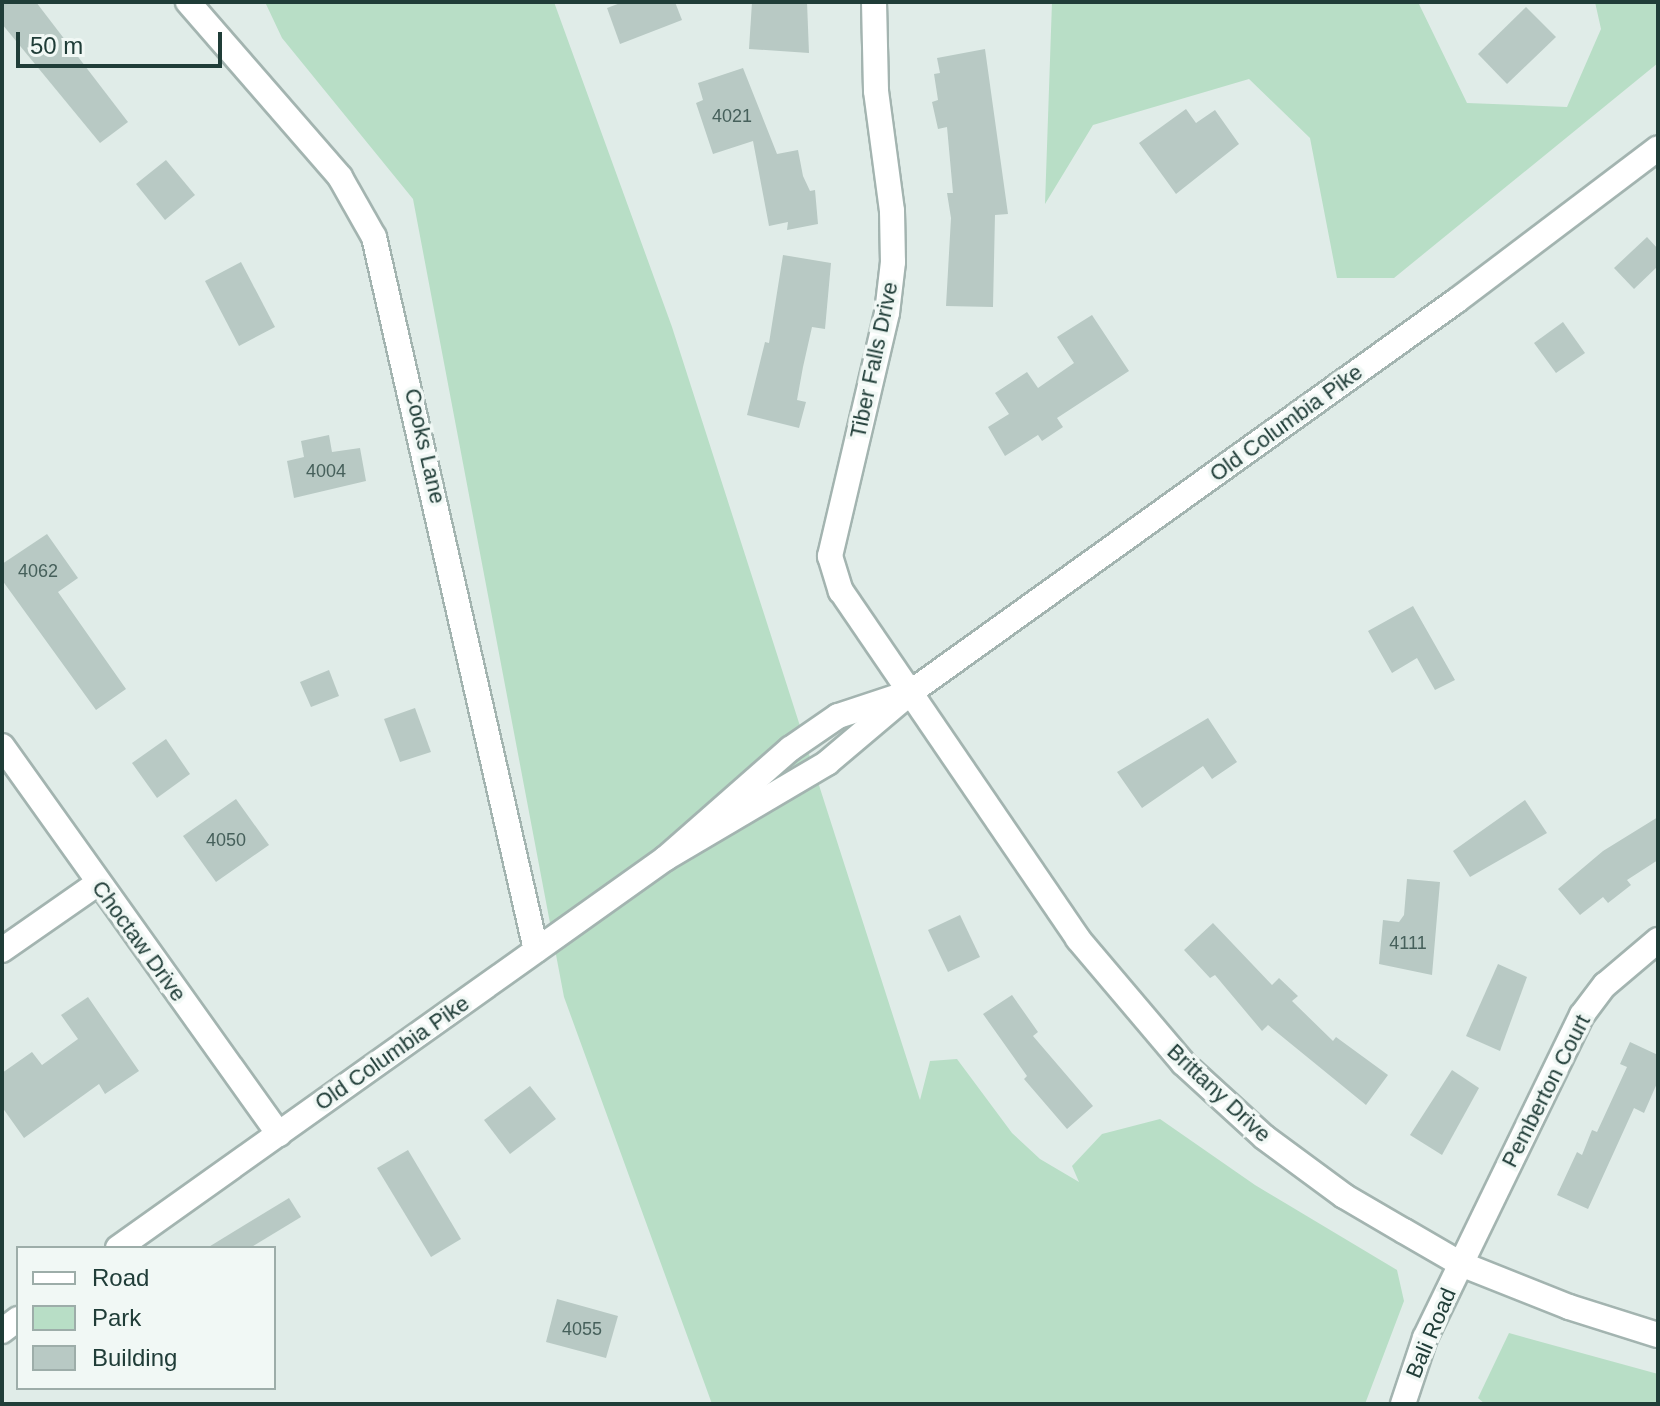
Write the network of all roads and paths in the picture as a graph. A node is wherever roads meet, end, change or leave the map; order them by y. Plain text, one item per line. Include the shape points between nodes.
1 (188, 2) edge
2 (874, 2) edge
3 (1658, 148) edge
4 (911, 692) junction
5 (2, 746) edge
6 (666, 858) junction
7 (98, 883) junction
8 (1658, 940) edge
9 (2, 950) edge
10 (536, 950) junction
11 (279, 1134) junction
12 (121, 1246) edge
13 (1461, 1264) junction
14 (1658, 1335) edge
15 (1403, 1404) edge

1 - 10 street, Cooks Lane via 340,177 374,237
2 - 4 street, Tiber Falls Drive via 876,91 892,211 893,262 887,313 830,556 841,591
3 - 4 street, Old Columbia Pike via 1456,301
4 - 6 street, Old Columbia Pike via 827,763
4 - 6 street, Old Columbia Pike via 826,724
4 - 13 street, Brittany Drive via 1078,939 1183,1063 1264,1137 1344,1196
5 - 7 street, Choctaw Drive
6 - 10 street, Old Columbia Pike
7 - 9 street
7 - 11 street, Choctaw Drive
8 - 13 street, Pemberton Court via 1605,985 1582,1015
10 - 11 street, Old Columbia Pike
11 - 12 street, Old Columbia Pike
13 - 14 street, Brittany Drive
13 - 15 street, Bali Road via 1425,1338

